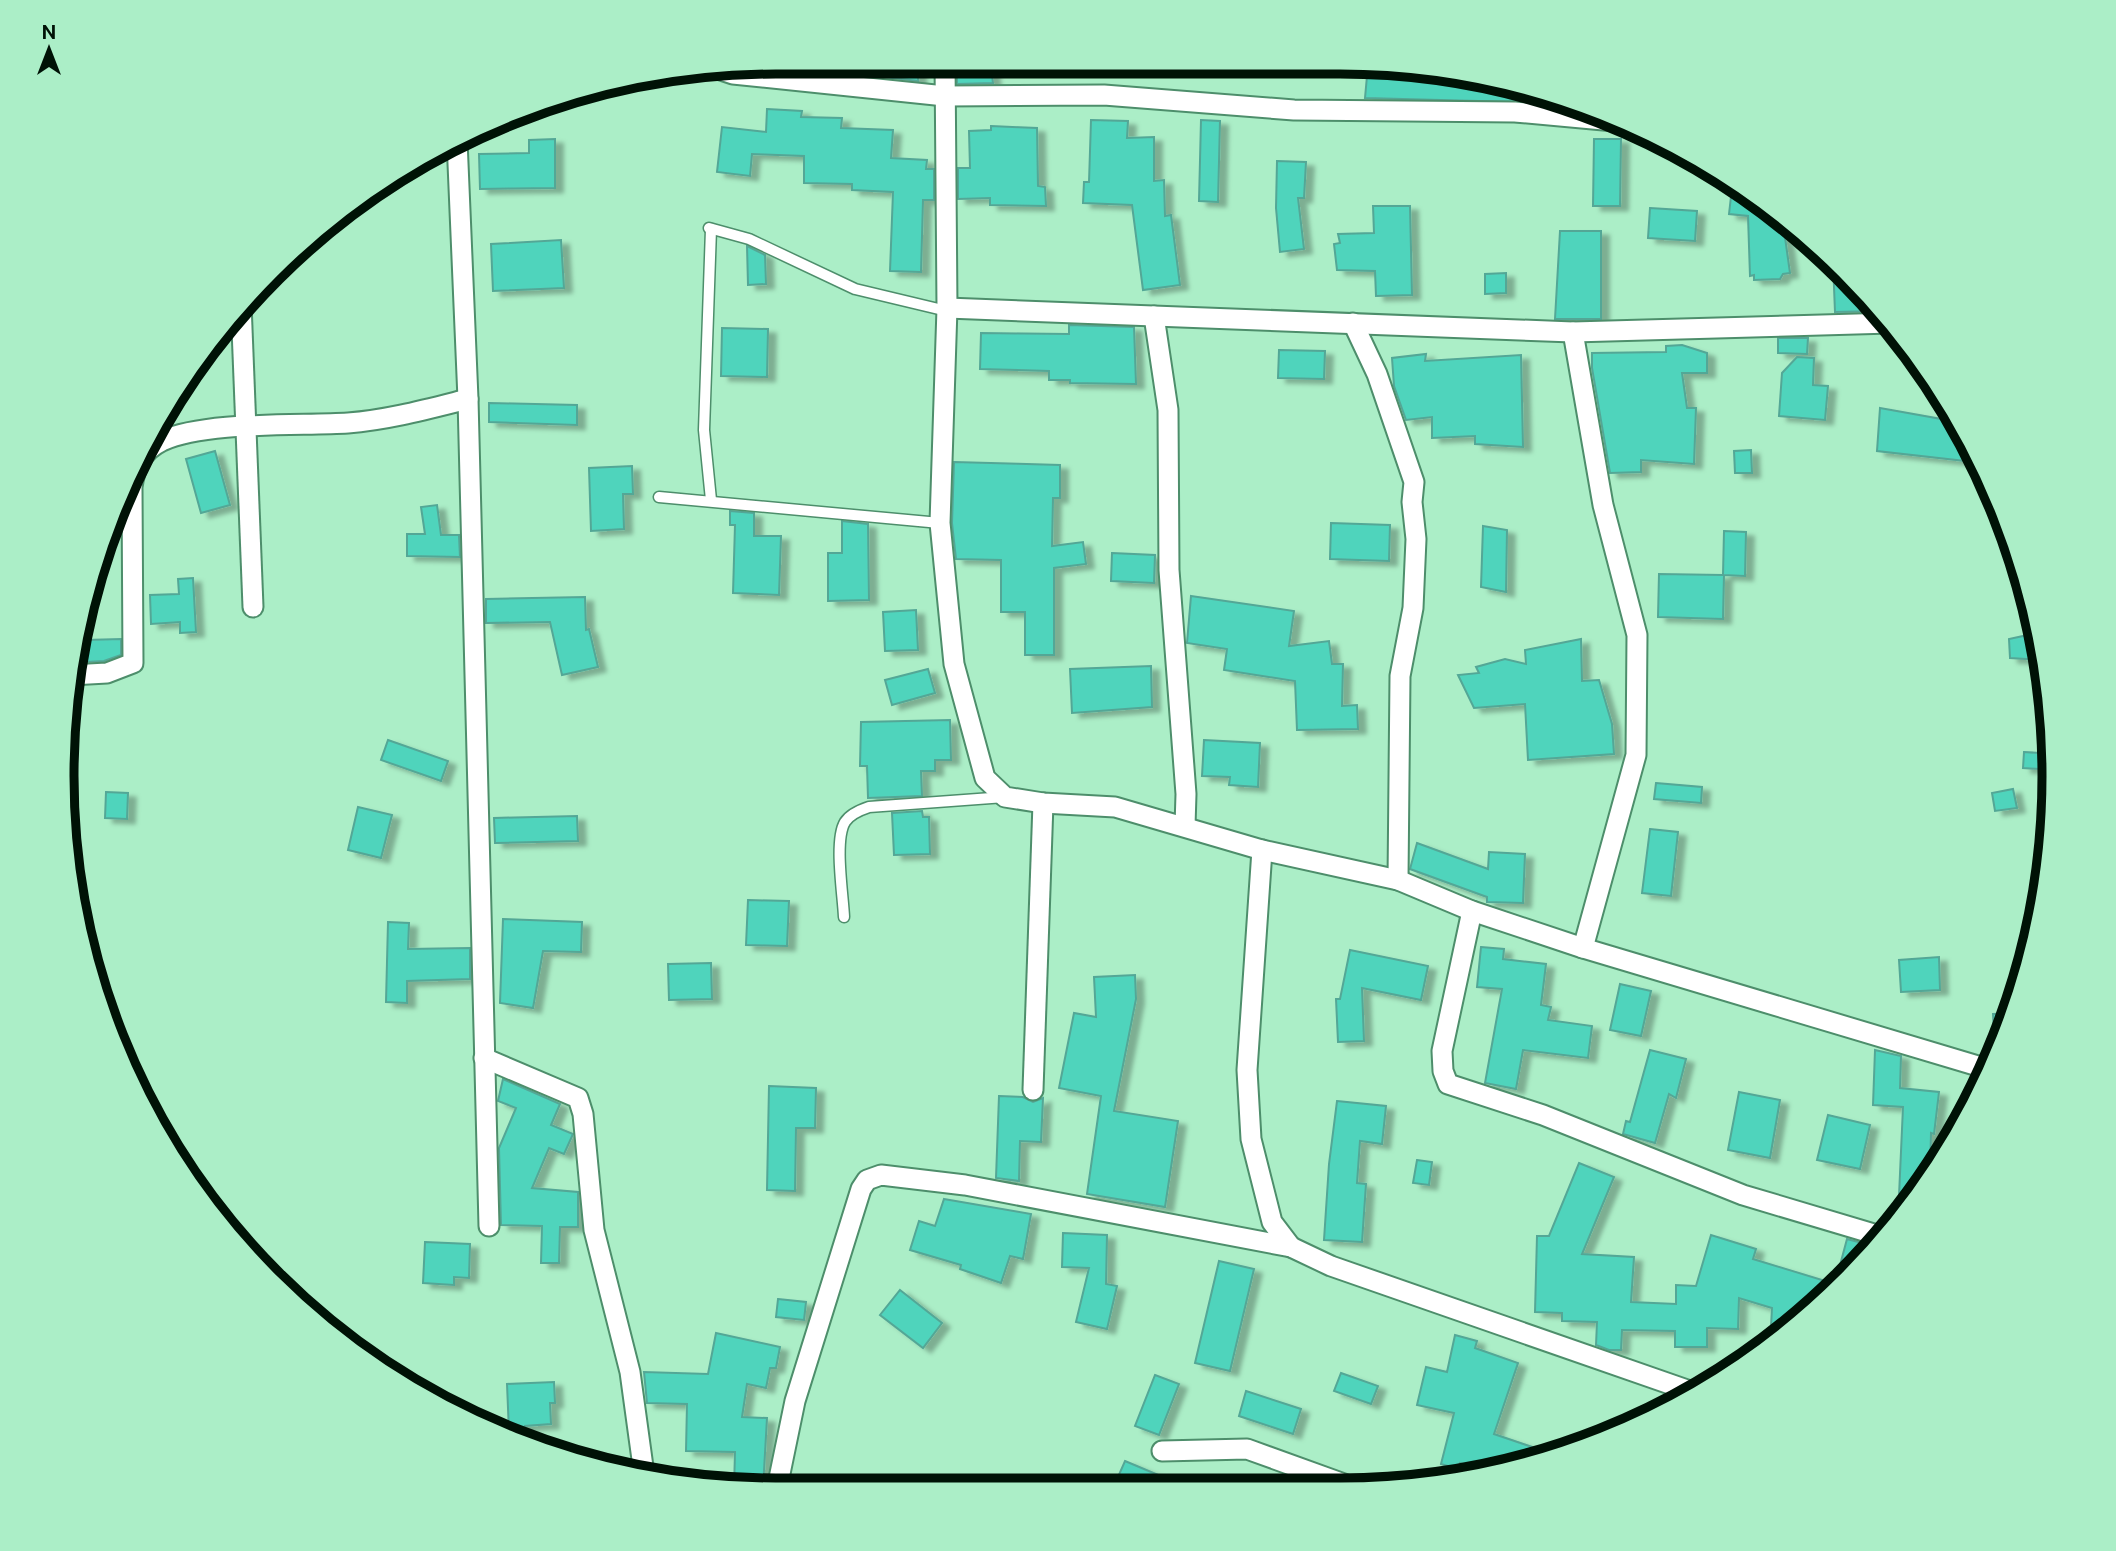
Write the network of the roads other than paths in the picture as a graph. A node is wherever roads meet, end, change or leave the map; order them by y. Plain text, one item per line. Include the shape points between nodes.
1 (945, 74) edge
2 (740, 75) edge
3 (945, 96) junction
4 (1586, 118) edge
5 (457, 150) edge
6 (947, 310) junction
7 (1154, 316) junction
8 (241, 321) edge
9 (1353, 323) junction
10 (1877, 323) edge
11 (1573, 332) junction
12 (468, 399) junction
13 (243, 428) junction
14 (156, 446) edge
15 (132, 496) edge
16 (659, 497) dead end
17 (711, 500) junction
18 (940, 523) junction
19 (253, 607) dead end
20 (81, 674) edge
21 (1005, 797) junction
22 (1043, 803) junction
23 (1185, 826) junction
24 (1262, 850) junction
25 (1398, 880) junction
26 (1472, 911) junction
27 (844, 917) dead end
28 (1583, 948) junction
29 (484, 1058) junction
30 (1979, 1066) edge
31 (1033, 1090) dead end
32 (489, 1226) dead end
33 (1872, 1233) edge
34 (1291, 1247) junction
35 (1682, 1388) edge
36 (1162, 1451) dead end
37 (643, 1465) edge
38 (779, 1478) edge
39 (1327, 1478) edge

1 - 3 street
2 - 3 street
3 - 4 street via 1104,95 1294,110 1515,112
3 - 6 street
5 - 12 street
6 - 7 street
6 - 17 lane via 855,289 749,239 710,229 704,429
6 - 18 street
7 - 9 street
7 - 23 street via 1168,410 1169,580
8 - 13 street
9 - 11 street
9 - 25 street via 1377,374 1414,482 1413,608 1400,676
10 - 11 street
11 - 28 street via 1602,505 1637,635 1636,755
12 - 13 street via 350,423
12 - 29 street
13 - 14 street via 194,433
13 - 19 street
15 - 20 street via 133,663 107,673
16 - 17 lane
17 - 18 lane
18 - 21 street via 954,664 985,778
21 - 22 street
21 - 27 lane via 869,807 856,812 840,836
22 - 23 street via 1115,807
22 - 31 street
23 - 24 street
24 - 25 street
24 - 34 street via 1247,1070 1251,1139 1272,1222
25 - 26 street
26 - 28 street
26 - 33 street via 1442,1051 1448,1084 1543,1115 1743,1195
28 - 30 street
29 - 32 street
29 - 37 street via 578,1098 594,1230 630,1372
34 - 35 street via 1331,1266
34 - 38 street via 965,1185 881,1175 867,1180 794,1401
36 - 39 street via 1247,1449

